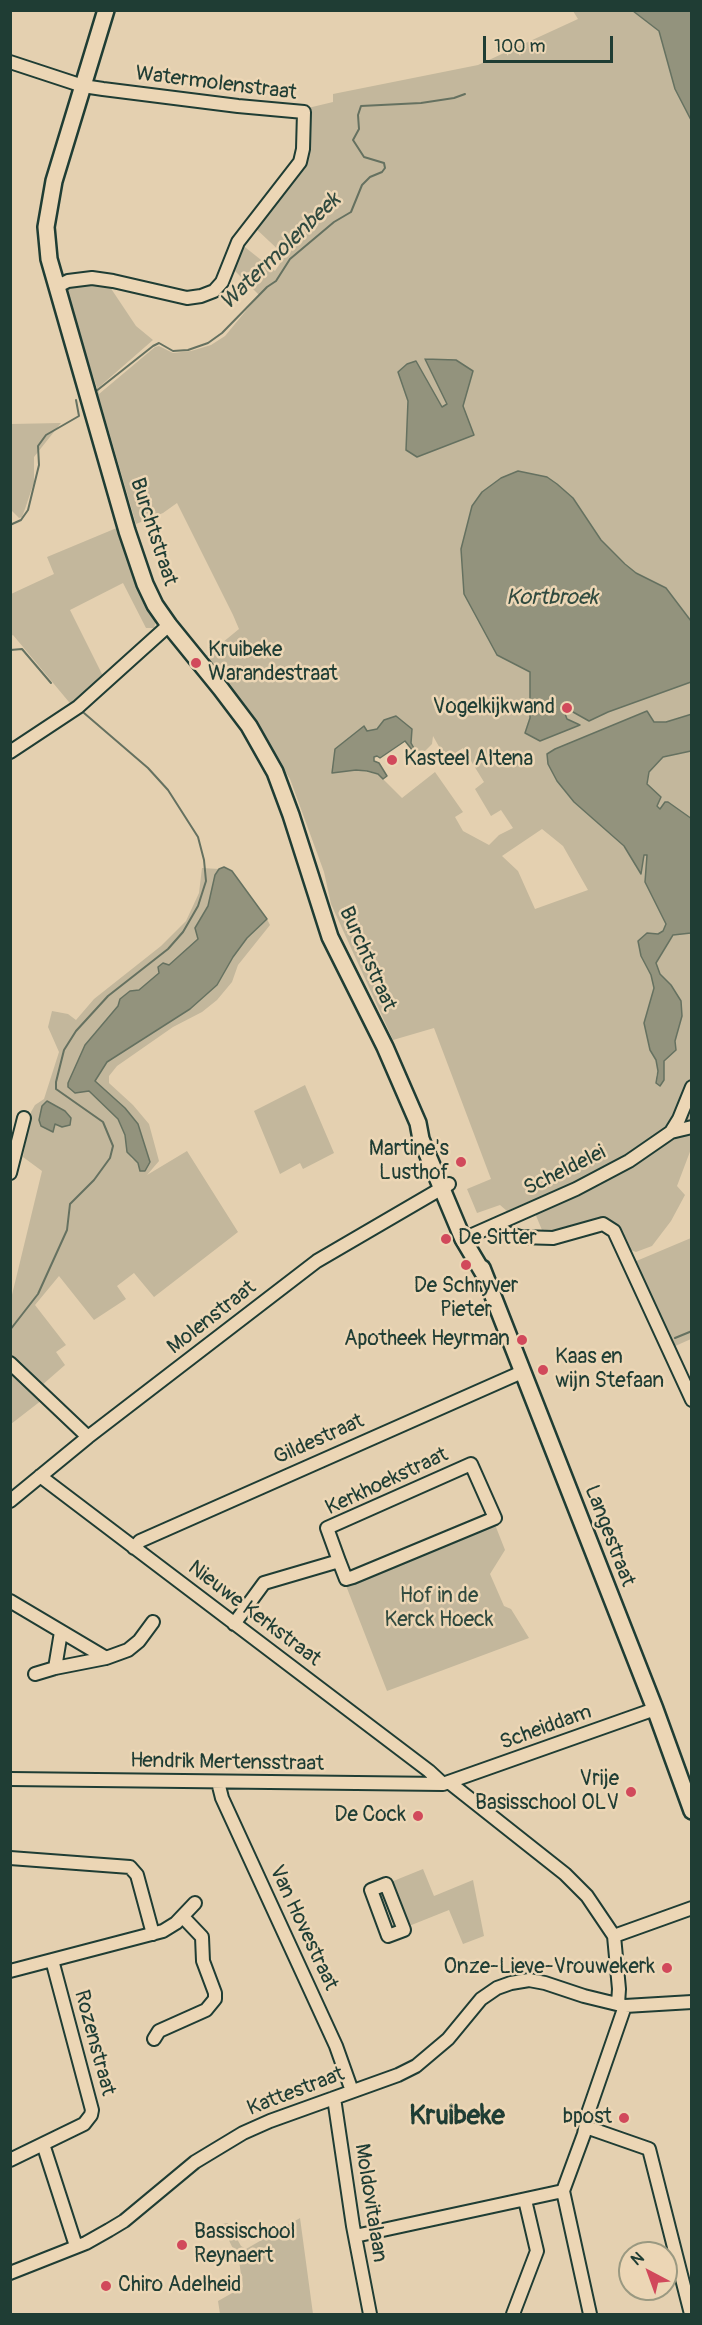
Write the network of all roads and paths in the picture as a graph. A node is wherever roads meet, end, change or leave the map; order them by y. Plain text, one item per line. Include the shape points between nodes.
1 (106, 10) edge
2 (10, 62) edge
3 (83, 86) junction
4 (58, 286) junction
5 (169, 625) junction
6 (10, 752) edge
7 (692, 1087) edge
8 (24, 1118) dead end
9 (692, 1127) edge
10 (671, 1132) junction
11 (10, 1173) edge
12 (445, 1186) junction
13 (496, 1225) junction
14 (466, 1238) junction
15 (10, 1363) edge
16 (522, 1372) junction
17 (692, 1400) edge
18 (88, 1437) junction
19 (40, 1476) junction
20 (10, 1501) edge
21 (134, 1548) junction
22 (339, 1562) junction
23 (10, 1602) edge
24 (153, 1622) dead end
25 (234, 1624) junction
26 (62, 1632) junction
27 (106, 1658) junction
28 (55, 1668) junction
29 (35, 1674) dead end
30 (654, 1709) junction
31 (10, 1779) edge
32 (218, 1782) junction
33 (447, 1784) junction
34 (692, 1811) edge
35 (10, 1858) edge
36 (195, 1903) dead end
37 (692, 1908) edge
38 (183, 1917) junction
39 (153, 1934) junction
40 (614, 1936) junction
41 (52, 1960) junction
42 (10, 1971) edge
43 (692, 2002) edge
44 (622, 2005) junction
45 (154, 2039) dead end
46 (352, 2091) junction
47 (334, 2098) junction
48 (586, 2127) junction
49 (43, 2144) junction
50 (10, 2160) edge
51 (563, 2191) junction
52 (525, 2200) junction
53 (355, 2236) junction
54 (76, 2246) junction
55 (10, 2273) edge
56 (370, 2314) edge
57 (513, 2314) edge
58 (590, 2314) edge
59 (691, 2314) edge

1 - 3 main road, Burchtstraat
2 - 3 street
3 - 4 main road, Burchtstraat via 54,181 46,226 49,259
3 - 4 street, Watermolenstraat via 304,112 303,149 293,173 238,242 222,282 214,291 187,298 92,278
4 - 5 main road, Burchtstraat via 135,558
5 - 6 street via 78,707
5 - 12 main road, Burchtstraat via 249,726 274,772 330,937 433,1147
7 - 10 street, Scheldelei
8 - 11 street
9 - 10 street, Scheldelei
10 - 13 street, Scheldelei via 606,1175
12 - 14 main road, Langestraat
12 - 18 street, Molenstraat via 317,1261
13 - 14 street, Scheldelei
13 - 17 street via 520,1237 552,1238 603,1224 614,1231
14 - 16 main road, Langestraat
15 - 18 street
16 - 21 street, Gildestraat via 140,1541
16 - 30 main road, Langestraat
18 - 19 street, Molenstraat
19 - 20 street, Molenstraat
19 - 21 street, Nieuwe Kerkstraat
21 - 25 street, Nieuwe Kerkstraat
22 - 22 street, Kerkhoekstraat via 327,1528 471,1464 495,1518 346,1579
22 - 25 street via 264,1583
23 - 26 street
24 - 27 street via 128,1650
25 - 33 street, Nieuwe Kerkstraat
26 - 27 street
26 - 28 street
27 - 28 street
28 - 29 street
30 - 33 street, Scheiddam
30 - 34 main road, Langestraat
31 - 32 street, Hendrik Mertensstraat
32 - 33 street, Hendrik Mertensstraat
32 - 46 street, Van Hovestraat via 336,2046
33 - 40 street, Nieuwe Kerkstraat via 565,1874 587,1896
35 - 39 street via 130,1867 137,1875
36 - 38 street
37 - 40 street
38 - 39 street
38 - 45 street via 202,1937 203,1961 215,1999 206,2010 159,2031
39 - 41 street
40 - 44 street
41 - 42 street
41 - 49 street, Rozenstraat via 92,2110 84,2124
43 - 44 street, Kattestraat
44 - 46 street, Kattestraat via 545,1983 511,1983 481,1999 448,2039 416,2066
44 - 48 street
46 - 47 street, Kattestraat
47 - 53 street, Moldovitalaan
47 - 54 street, Kattestraat via 270,2121 220,2146 124,2221
48 - 51 street
48 - 59 street via 649,2149
49 - 50 street, Rozenstraat
49 - 54 street
51 - 52 street
51 - 58 street
52 - 53 street
52 - 57 street via 537,2251
53 - 56 street, Moldovitalaan
54 - 55 street, Kattestraat

